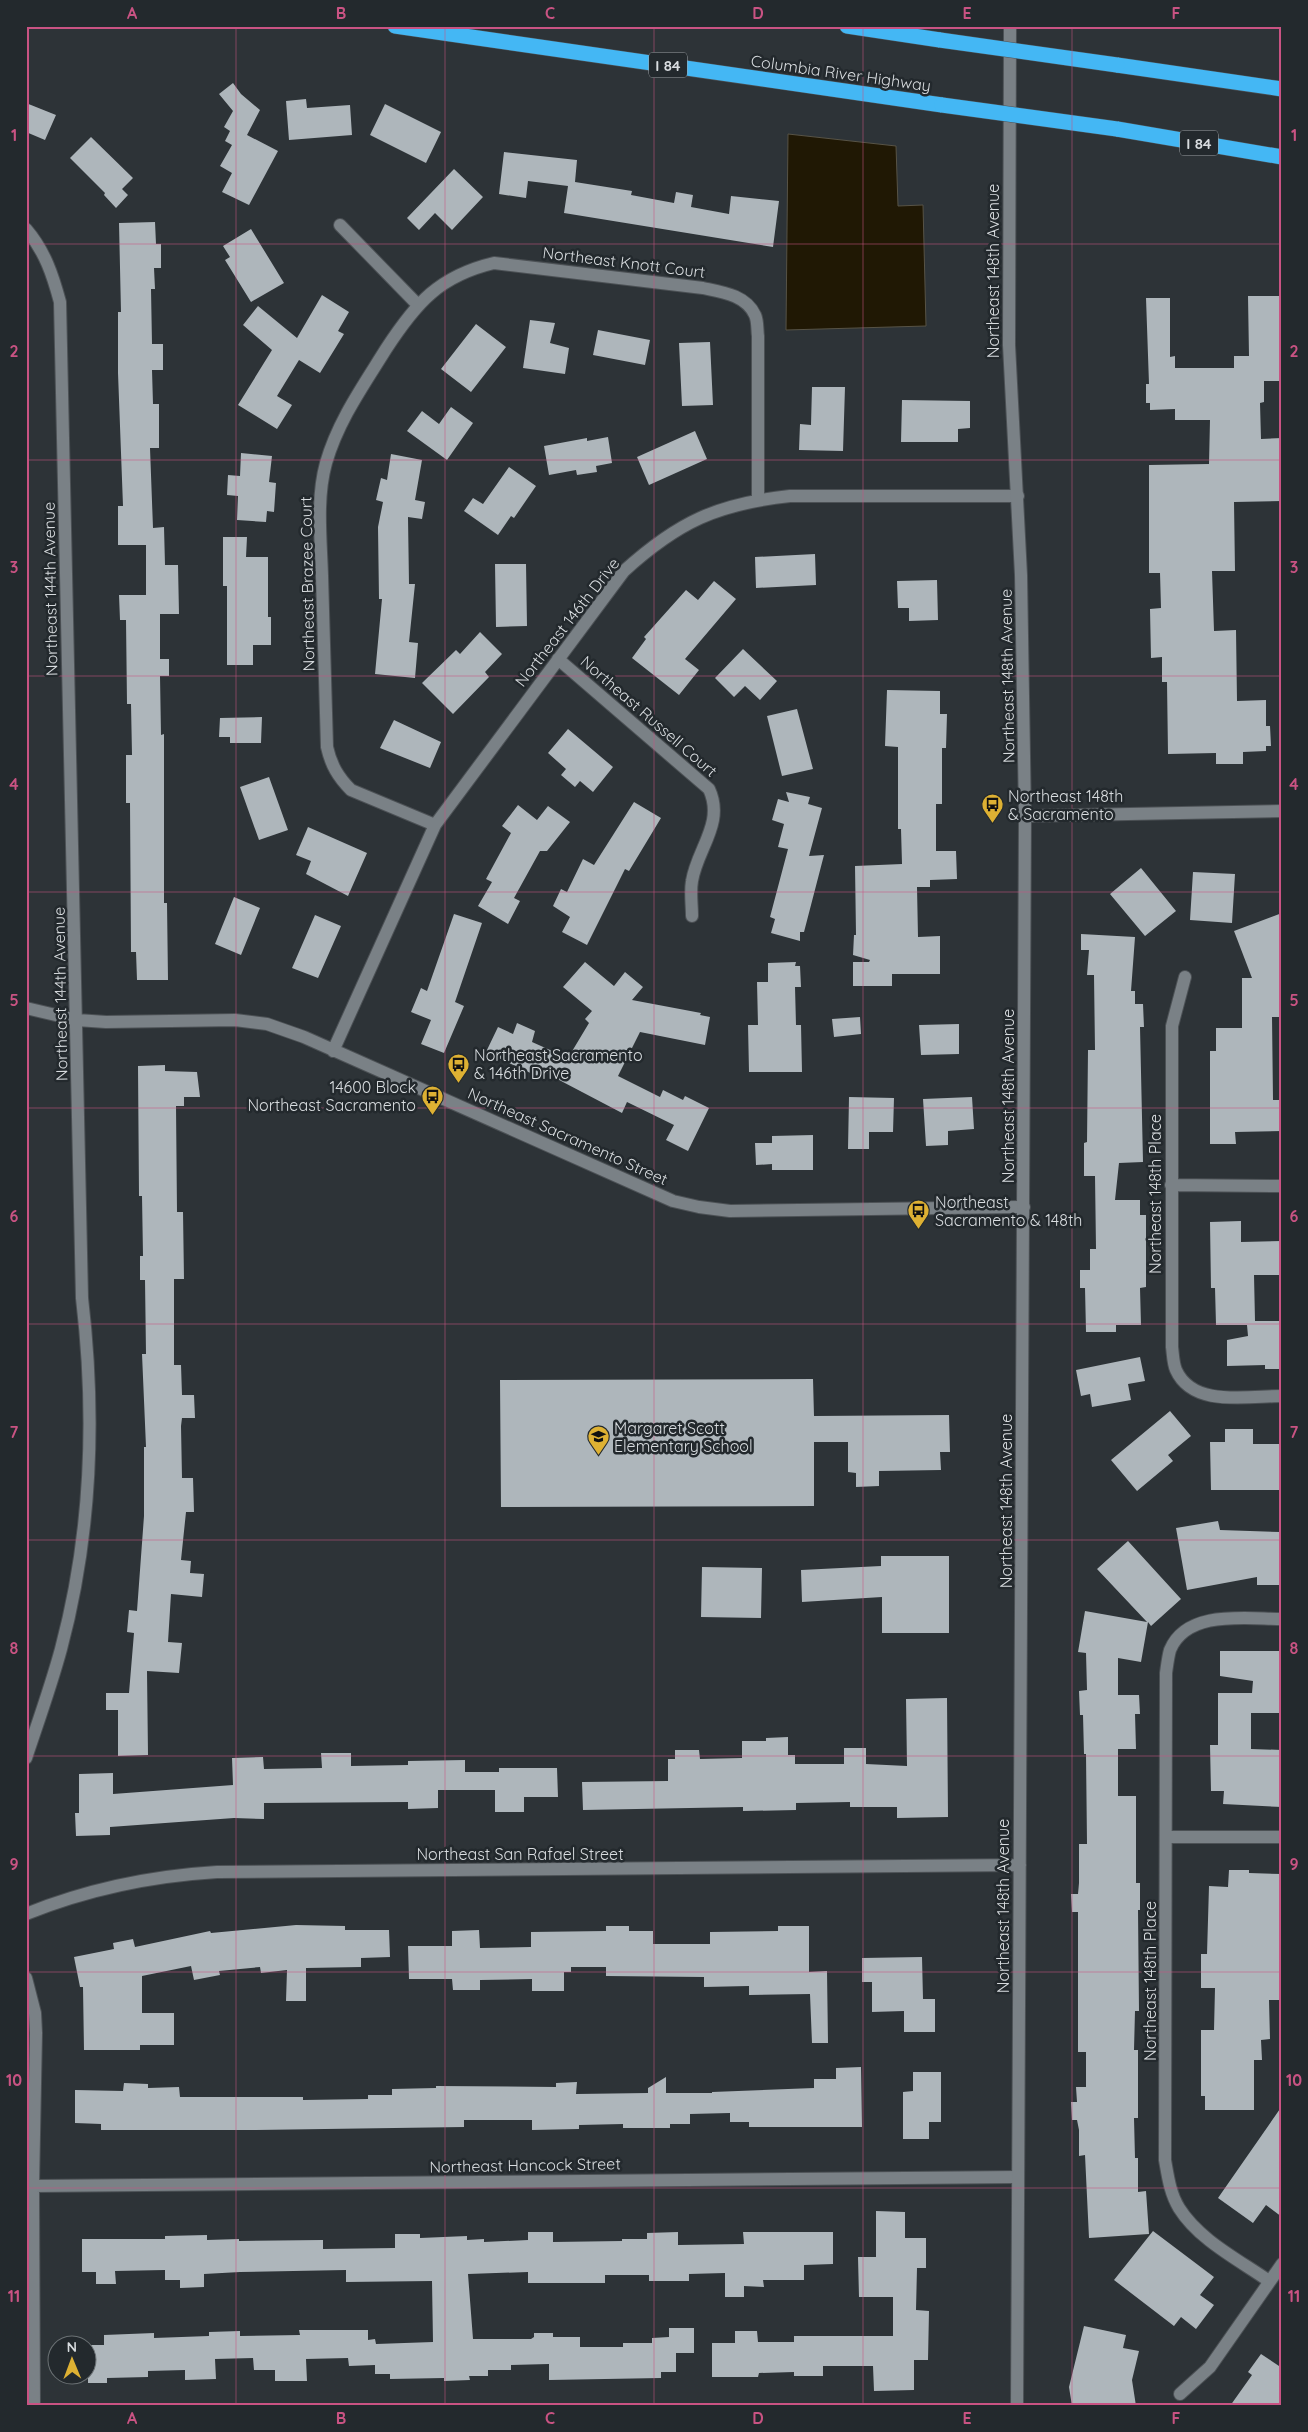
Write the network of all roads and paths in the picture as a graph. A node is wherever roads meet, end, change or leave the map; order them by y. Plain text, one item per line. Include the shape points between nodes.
1 (395, 26) edge
2 (847, 26) edge
3 (1010, 26) edge
4 (1282, 89) edge
5 (1282, 157) edge
6 (340, 225) dead end
7 (26, 229) edge
8 (417, 304) junction
9 (1018, 496) junction
10 (758, 500) junction
11 (558, 659) junction
12 (1282, 811) edge
13 (1025, 816) junction
14 (435, 825) junction
15 (692, 916) dead end
16 (1185, 977) dead end
17 (26, 1008) edge
18 (77, 1020) junction
19 (333, 1051) junction
20 (1171, 1185) junction
21 (1282, 1186) edge
22 (1024, 1206) junction
23 (1282, 1396) edge
24 (1282, 1620) edge
25 (26, 1758) edge
26 (1167, 1837) junction
27 (1282, 1837) edge
28 (1020, 1865) junction
29 (27, 1910) edge
30 (26, 1978) edge
31 (1018, 2177) junction
32 (33, 2186) junction
33 (1282, 2264) edge
34 (1269, 2281) junction
35 (1180, 2394) dead end
36 (34, 2406) edge
37 (1017, 2406) edge

1 - 5 highway, Columbia River Highway / I 84, bridge via 1117,129
2 - 4 highway, bridge
3 - 9 street, Northeast 148th Avenue via 1009,345
6 - 8 street
7 - 18 street, Northeast 144th Avenue via 43,252 60,302
8 - 10 street, Northeast Knott Court via 449,278 494,263 729,293 744,302 755,316 758,336
8 - 14 street, Northeast Brazee Court via 351,405 326,464 321,525 326,747 340,780 352,790
9 - 10 street, Northeast 146th Drive via 790,496
9 - 13 street, Northeast 148th Avenue
10 - 11 street, Northeast 146th Drive via 709,513 652,546 624,571
11 - 14 street, Northeast 146th Drive
11 - 15 street, Northeast Russell Court via 709,789 716,814 692,881
12 - 13 street
13 - 22 street, Northeast 148th Avenue
14 - 19 street, Northeast 146th Drive
16 - 20 street, Northeast 148th Place via 1172,1026
17 - 18 street, Northeast Sacramento Street
18 - 19 street, Northeast Sacramento Street via 235,1020 267,1024
18 - 25 street, Northeast 144th Avenue via 82,1298 89,1357 90,1475 84,1534 61,1650
19 - 22 street, Northeast Sacramento Street via 673,1201 699,1207 730,1211
20 - 21 street
20 - 23 street, Northeast 148th Place via 1172,1347 1176,1370 1191,1388 1209,1396
22 - 28 street, Northeast 148th Avenue
24 - 26 street, Northeast 148th Place via 1217,1619 1196,1624 1178,1637 1170,1650 1166,1673
26 - 27 street
26 - 34 street, Northeast 148th Place via 1165,2160 1169,2185 1179,2208 1198,2230
28 - 29 street, Northeast San Rafael Street via 217,1872 130,1882
28 - 31 street, Northeast 148th Avenue
30 - 32 street via 35,2013 36,2033
31 - 32 street, Northeast Hancock Street
31 - 37 street, Northeast 148th Avenue
32 - 36 street
33 - 34 street
34 - 35 street via 1210,2367

